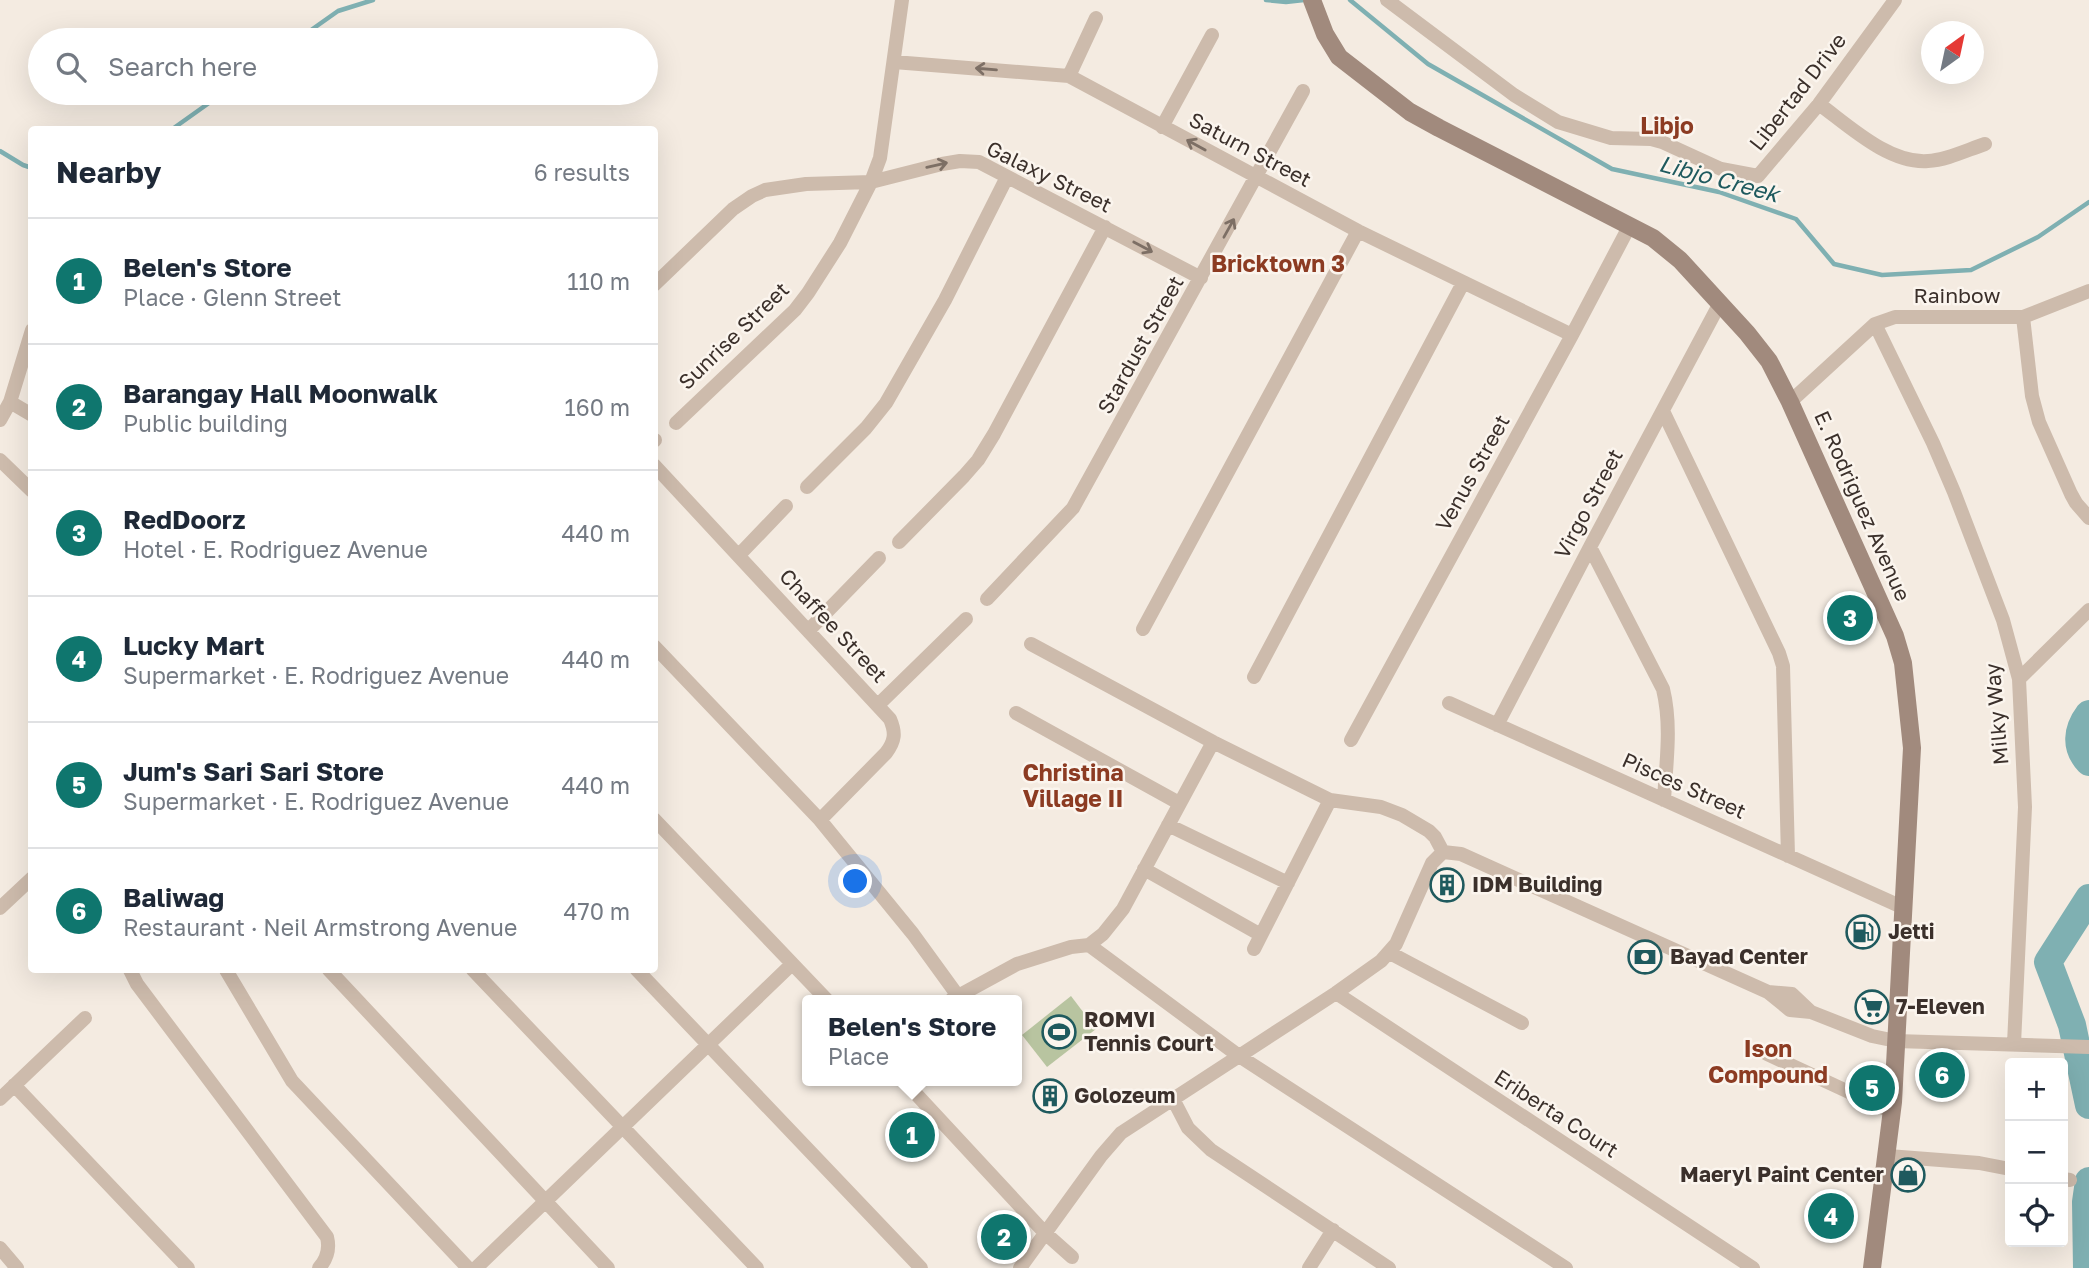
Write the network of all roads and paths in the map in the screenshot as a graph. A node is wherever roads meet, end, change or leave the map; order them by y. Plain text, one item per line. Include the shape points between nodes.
1 (902, 0) edge
2 (1312, 0) edge
3 (1387, 0) edge
4 (1895, 0) edge
5 (1096, 18) dead end
6 (1212, 34) dead end
7 (894, 62) junction
8 (1069, 76) junction
9 (1304, 91) dead end
10 (1819, 104) junction
11 (1162, 127) junction
12 (1985, 144) dead end
13 (1007, 177) junction
14 (1256, 178) junction
15 (871, 182) junction
16 (1630, 225) junction
17 (1105, 227) junction
18 (1358, 231) junction
19 (1201, 278) junction
20 (658, 281) edge
21 (1463, 283) junction
22 (2089, 291) edge
23 (1720, 303) junction
24 (2023, 317) junction
25 (1875, 324) junction
26 (1572, 335) junction
27 (28, 343) edge
28 (10, 402) junction
29 (1790, 402) junction
30 (1663, 411) junction
31 (28, 413) edge
32 (0, 420) edge
33 (676, 423) dead end
34 (0, 460) edge
35 (658, 470) edge
36 (807, 486) dead end
37 (28, 487) edge
38 (786, 506) dead end
39 (2089, 518) edge
40 (899, 542) dead end
41 (1590, 547) junction
42 (738, 555) junction
43 (879, 558) dead end
44 (987, 599) dead end
45 (2089, 610) edge
46 (966, 619) dead end
47 (1143, 629) dead end
48 (808, 630) junction
49 (1031, 644) dead end
50 (658, 650) edge
51 (1254, 677) dead end
52 (2019, 679) junction
53 (1448, 704) dead end
54 (878, 705) junction
55 (1016, 713) dead end
56 (1497, 725) junction
57 (1351, 740) dead end
58 (1213, 742) junction
59 (1330, 800) junction
60 (1664, 800) junction
61 (1179, 803) junction
62 (820, 820) junction
63 (658, 823) edge
64 (1168, 825) junction
65 (1443, 852) junction
66 (1788, 856) junction
67 (1144, 869) junction
68 (28, 882) edge
69 (1288, 883) junction
70 (1902, 907) junction
71 (0, 908) edge
72 (1261, 935) junction
73 (1089, 946) junction
74 (1254, 949) dead end
75 (1390, 953) junction
76 (792, 964) junction
77 (132, 973) edge
78 (228, 973) edge
79 (332, 973) edge
80 (476, 973) edge
81 (640, 973) edge
82 (1336, 993) junction
83 (822, 995) edge
84 (952, 995) edge
85 (960, 995) edge
86 (85, 1018) dead end
87 (1522, 1023) dead end
88 (1896, 1041) junction
89 (708, 1044) junction
90 (2014, 1044) junction
91 (2089, 1047) edge
92 (1767, 1054) dead end
93 (1240, 1056) junction
94 (14, 1085) junction
95 (909, 1086) edge
96 (0, 1099) edge
97 (1173, 1099) junction
98 (1892, 1112) junction
99 (622, 1128) junction
100 (1888, 1156) junction
101 (2005, 1168) edge
102 (545, 1202) junction
103 (1333, 1230) junction
104 (1045, 1234) junction
105 (0, 1248) edge
106 (1072, 1257) dead end
107 (17, 1268) edge
108 (188, 1268) edge
109 (319, 1268) edge
110 (468, 1268) edge
111 (476, 1268) edge
112 (608, 1268) edge
113 (757, 1268) edge
114 (921, 1268) edge
115 (1020, 1268) edge
116 (1309, 1268) edge
117 (1389, 1268) edge
118 (1566, 1268) edge
119 (1753, 1268) edge
120 (1872, 1268) edge

1 - 7 street, Sunrise Street
2 - 16 main road, E. Rodriguez Avenue via 1339,57 1410,112
3 - 10 street, Libertad Drive via 1514,95 1559,122 1611,138 1662,142 1721,169 1758,176
4 - 10 street, Libertad Drive
5 - 8 street
6 - 11 street
8 -> 7 street, Saturn Street
7 - 15 street, Sunrise Street via 880,158
8 - 11 street, Saturn Street
9 - 14 street, Stardust Street
10 - 12 street via 1900,158 1936,160
14 -> 11 street, Saturn Street
15 -> 13 street, Galaxy Street via 960,161 979,162
13 - 17 street, Galaxy Street
13 - 36 street via 945,300 886,402
14 - 18 street, Saturn Street
19 -> 14 street, Stardust Street
15 - 20 street, Galaxy Street via 784,187 752,196
15 - 33 street, Sunrise Street via 821,274 795,310
16 - 23 main road, E. Rodriguez Avenue via 1667,247
16 - 26 street, Venus Street
17 -> 19 street, Galaxy Street
17 - 40 street via 978,460
18 - 21 street, Saturn Street
18 - 47 street
19 - 44 street, Stardust Street via 1073,508
21 - 26 street, Saturn Street
21 - 51 street
22 - 24 street
23 - 29 main road, E. Rodriguez Avenue via 1769,360
23 - 30 street, Virgo Street
24 - 25 street, Rainbow via 1895,317
24 - 39 street, Rainbow via 2039,422 2071,494
25 - 29 street
25 - 52 street, Milky Way via 1954,492 2003,620
26 - 57 street, Venus Street
27 - 28 street
28 - 31 street
28 - 32 street
29 - 70 main road, E. Rodriguez Avenue via 1903,663 1912,748
30 - 41 street, Virgo Street
30 - 66 street via 1783,666
34 - 37 street
35 - 42 street, Chaffee Street
38 - 42 street
41 - 56 street, Virgo Street
41 - 60 street via 1663,690 1668,726
42 - 48 street, Chaffee Street
43 - 48 street
45 - 52 street
46 - 54 street
48 - 54 street, Chaffee Street
49 - 58 street
50 - 62 street
52 - 90 street, Milky Way via 2025,807
53 - 56 street, Pisces Street
54 - 62 street, Chaffee Street via 895,731 893,743
55 - 61 street
56 - 60 street, Pisces Street
58 - 59 street
58 - 61 street
59 - 65 street via 1402,814 1429,831
59 - 69 street
60 - 66 street, Pisces Street
61 - 64 street
62 - 84 street via 913,934
63 - 76 street
64 - 67 street
64 - 69 street
65 - 75 street via 1432,863
65 - 88 street via 1461,854 1768,992 1793,994 1811,1012
66 - 70 street, Pisces Street
67 - 72 street
67 - 73 street via 1119,915
68 - 71 street
69 - 72 street
70 - 88 main road, E. Rodriguez Avenue
72 - 74 street
73 - 85 street via 1017,964
73 - 93 street
75 - 82 street
75 - 87 street
76 - 83 street
76 - 89 street
77 - 109 street via 327,1237 329,1250
78 - 110 street via 292,1081
79 - 102 street
80 - 99 street
81 - 89 street
82 - 93 street
82 - 119 street, Eriberta Court
86 - 94 street
88 - 90 street
88 - 98 main road, E. Rodriguez Avenue
89 - 99 street
89 - 114 street
90 - 91 street
92 - 98 street
93 - 97 street
93 - 118 street
94 - 96 street
94 - 108 street
95 - 104 street
97 - 103 street via 1188,1128 1212,1150
97 - 104 street via 1121,1133
98 - 100 main road, E. Rodriguez Avenue
99 - 102 street
99 - 113 street
100 - 101 street
100 - 120 main road, E. Rodriguez Avenue
102 - 111 street
102 - 112 street
103 - 116 street
103 - 117 street
104 - 106 street
104 - 115 street
105 - 107 street

